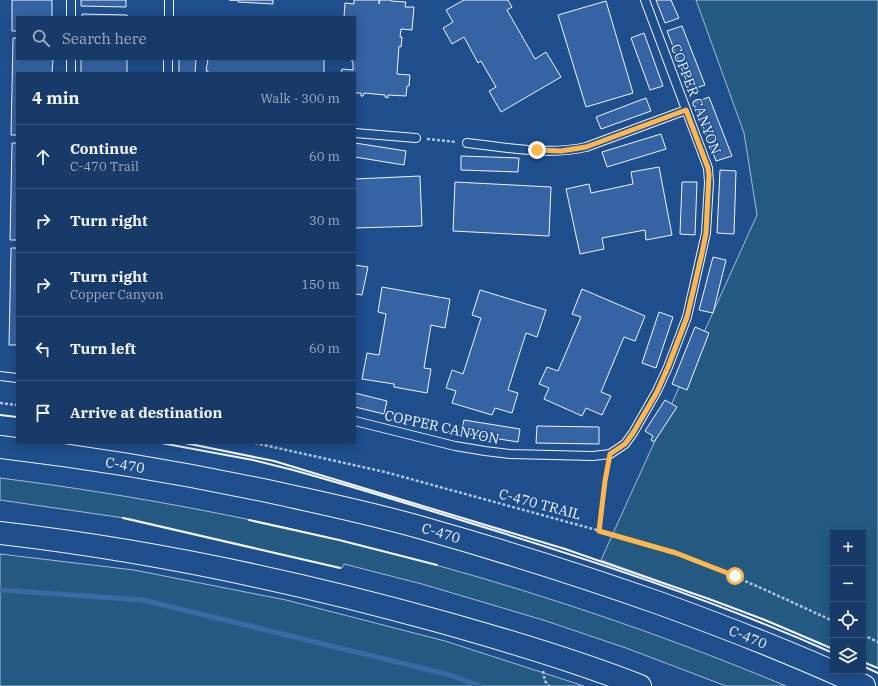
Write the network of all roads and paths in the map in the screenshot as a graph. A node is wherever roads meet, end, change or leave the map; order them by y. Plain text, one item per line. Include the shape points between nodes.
1 (71, 0) edge
2 (169, 0) edge
3 (645, 0) edge
4 (71, 16) edge
5 (169, 16) edge
6 (71, 60) edge
7 (168, 60) edge
8 (71, 72) edge
9 (168, 72) edge
10 (686, 110) junction
11 (356, 133) edge
12 (416, 138) joint
13 (466, 143) joint
14 (0, 376) edge
15 (16, 378) edge
16 (0, 403) edge
17 (16, 405) edge
18 (356, 421) edge
19 (259, 444) edge
20 (0, 446) edge
21 (610, 454) junction
22 (599, 531) junction
23 (0, 532) edge
24 (830, 620) edge
25 (866, 636) edge
26 (878, 642) edge
27 (640, 686) edge
28 (864, 686) edge

1 - 4 lane
2 - 5 lane
3 - 10 lane, COPPER CANYON
6 - 8 lane
7 - 9 lane
10 - 13 lane via 574,150 537,150
10 - 21 lane, COPPER CANYON via 709,175 706,233 702,253 687,317 657,392 625,444
11 - 12 lane
12 - 13 path
14 - 15 lane
16 - 17 path
18 - 21 lane, COPPER CANYON via 484,451 594,456
19 - 22 path, C-470 TRAIL via 377,471
20 - 28 highway, C-470 via 205,478 425,528 635,595 731,630
21 - 22 path
22 - 24 path, C-470 TRAIL via 692,559
23 - 27 highway via 78,542 306,586 473,631
25 - 26 path

